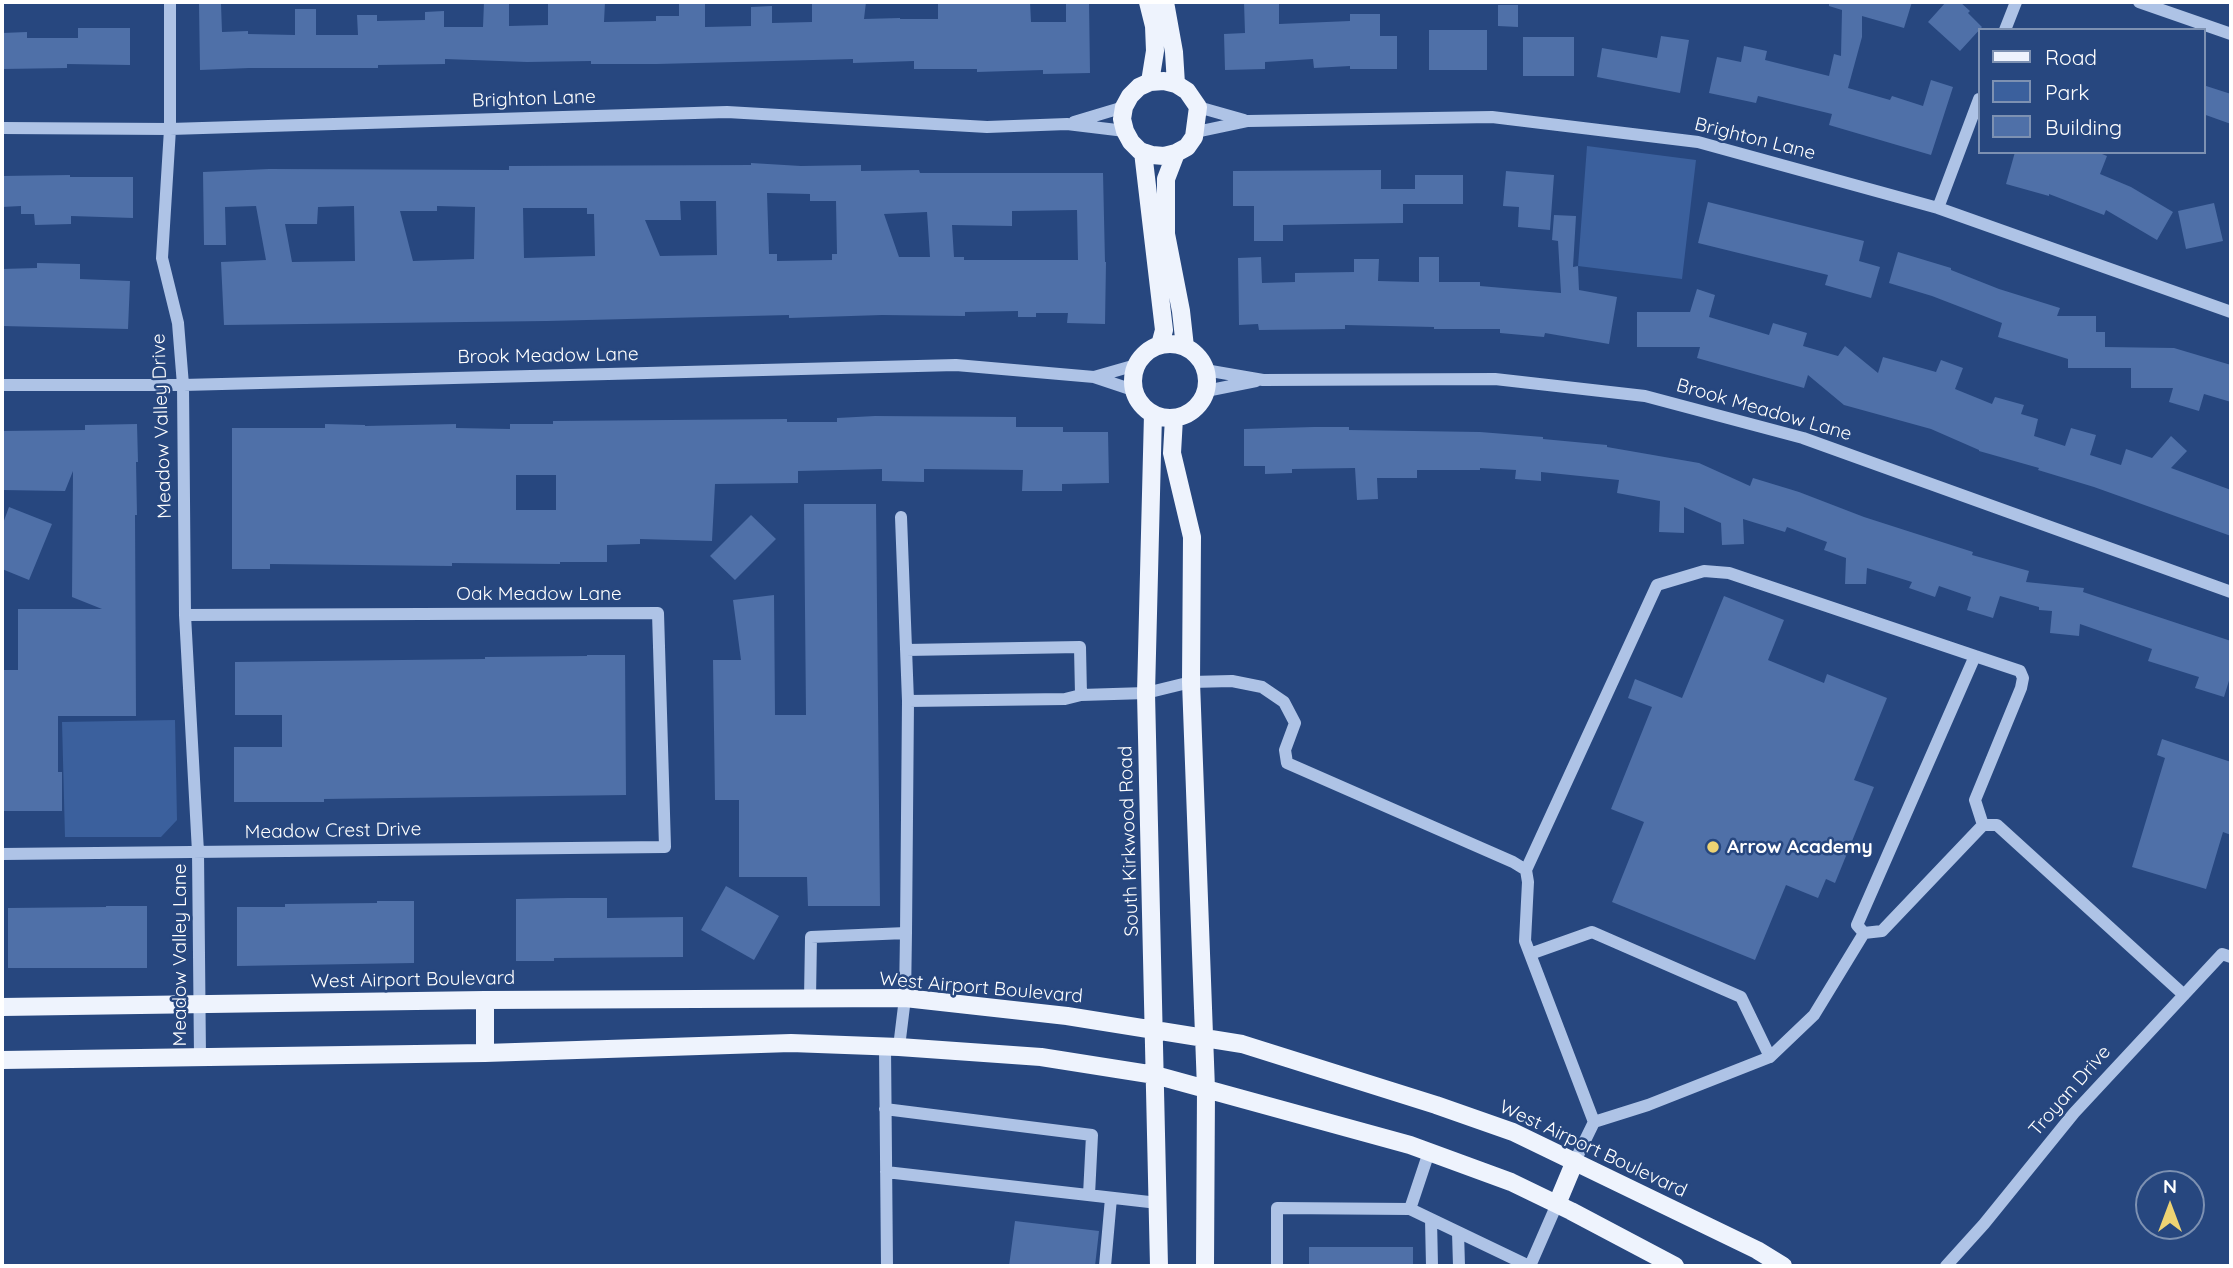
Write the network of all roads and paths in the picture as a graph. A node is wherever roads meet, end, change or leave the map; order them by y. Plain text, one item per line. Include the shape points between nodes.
1 (170, 2) edge
2 (1148, 2) edge
3 (1165, 2) edge
4 (2016, 2) edge
5 (2139, 2) edge
6 (2006, 28) edge
7 (2231, 34) edge
8 (1150, 82) junction
9 (1177, 84) junction
10 (1978, 102) edge
11 (1125, 107) junction
12 (1198, 107) junction
13 (1248, 121) junction
14 (1067, 124) junction
15 (2, 128) edge
16 (170, 129) junction
17 (1125, 131) junction
18 (1196, 132) junction
19 (1143, 152) junction
20 (1176, 153) junction
21 (1938, 208) junction
22 (2231, 312) edge
23 (1160, 345) junction
24 (1185, 347) junction
25 (1136, 365) junction
26 (1205, 369) junction
27 (1094, 377) junction
28 (1263, 380) junction
29 (2, 384) edge
30 (183, 385) junction
31 (1133, 390) junction
32 (1206, 391) junction
33 (1153, 414) junction
34 (1174, 418) junction
35 (901, 517) dead end
36 (2231, 592) edge
37 (186, 615) junction
38 (906, 650) junction
39 (1975, 656) junction
40 (1191, 682) junction
41 (1146, 694) junction
42 (1081, 695) junction
43 (908, 701) junction
44 (1983, 825) junction
45 (665, 847) joint
46 (198, 852) junction
47 (2, 854) edge
48 (1526, 870) junction
49 (906, 933) junction
50 (1864, 933) junction
51 (1530, 954) junction
52 (2231, 957) edge
53 (2184, 995) junction
54 (485, 999) junction
55 (810, 999) junction
56 (905, 999) junction
57 (199, 1004) junction
58 (2, 1007) edge
59 (1155, 1030) junction
60 (1204, 1039) junction
61 (892, 1047) junction
62 (485, 1053) junction
63 (200, 1057) junction
64 (1770, 1057) junction
65 (2, 1060) edge
66 (1155, 1074) junction
67 (1206, 1089) junction
68 (886, 1109) junction
69 (1594, 1122) junction
70 (1429, 1152) junction
71 (1575, 1161) junction
72 (886, 1172) junction
73 (1089, 1195) junction
74 (1111, 1198) junction
75 (1158, 1203) junction
76 (1557, 1204) junction
77 (1410, 1209) junction
78 (1431, 1219) junction
79 (1458, 1232) junction
80 (887, 1266) edge
81 (1105, 1266) edge
82 (1159, 1266) edge
83 (1205, 1266) edge
84 (1277, 1266) edge
85 (1432, 1266) edge
86 (1459, 1266) edge
87 (1529, 1266) edge
88 (1675, 1266) edge
89 (1783, 1266) edge
90 (1946, 1266) edge

1 - 16 street, Meadow Valley Drive
2 - 8 main road via 1155,38
3 - 9 main road
4 - 6 street
5 - 7 street
8 - 9 main road
8 - 11 main road via 1139,87
9 - 12 main road
10 - 21 street
11 - 14 street, Brighton Lane
11 - 17 main road
12 - 13 street, Brighton Lane
12 - 18 main road
13 - 18 street, Brighton Lane
13 - 21 street, Brighton Lane via 1492,117 1698,142
14 - 16 street, Brighton Lane via 987,127 727,113
14 - 17 street, Brighton Lane
15 - 16 street, Brighton Lane
16 - 30 street, Meadow Valley Drive via 162,258 178,323
17 - 19 main road
18 - 20 main road via 1187,147
19 - 20 main road
19 - 23 main road via 1164,330
20 - 24 main road via 1166,179 1166,234
21 - 22 street, Brighton Lane
23 - 24 main road
23 - 25 main road
24 - 26 main road
25 - 27 street, Brook Meadow Lane
25 - 31 main road
26 - 28 street, Brook Meadow Lane
26 - 32 main road
27 - 30 street, Brook Meadow Lane via 956,365
27 - 31 street, Brook Meadow Lane
28 - 32 street, Brook Meadow Lane
28 - 36 street, Brook Meadow Lane via 1495,379 1645,396 1803,438
29 - 30 street, Brook Meadow Lane
30 - 37 street, Meadow Valley Drive
31 - 33 main road
32 - 34 main road via 1194,410
33 - 34 main road
33 - 41 main road, South Kirkwood Road
34 - 40 main road via 1172,453 1192,537
35 - 38 street
37 - 45 street, Oak Meadow Lane via 658,613
37 - 46 street, Meadow Valley Drive
38 - 42 street via 1080,647
38 - 43 street
39 - 44 street via 2020,671 2023,678 1975,800
39 - 48 street via 1729,573 1704,571 1657,584
39 - 50 street via 1857,925
40 - 41 street
40 - 48 street via 1232,681 1262,687 1284,702 1295,723 1285,750 1287,763
40 - 60 main road
41 - 42 street
41 - 59 main road, South Kirkwood Road
42 - 43 street
43 - 49 street
44 - 50 street via 1882,931
44 - 53 street via 1997,825
45 - 46 street, Meadow Crest Drive
46 - 47 street, Meadow Crest Drive
46 - 57 street, Meadow Valley Lane
48 - 51 street via 1525,941
49 - 55 street via 811,937
49 - 56 street
50 - 64 street via 1815,1015
51 - 64 street via 1592,932 1741,997
51 - 69 street
52 - 53 street, Troyan Drive via 2221,954
53 - 90 street, Troyan Drive via 2074,1113
54 - 55 main road, West Airport Boulevard
54 - 57 main road, West Airport Boulevard
54 - 62 main road
55 - 56 main road, West Airport Boulevard
56 - 59 main road, West Airport Boulevard
56 - 61 street
57 - 58 main road, West Airport Boulevard
57 - 63 street, Meadow Valley Lane
59 - 60 main road, West Airport Boulevard
59 - 66 main road, South Kirkwood Road
60 - 67 main road
60 - 71 main road, West Airport Boulevard via 1242,1044 1436,1105 1514,1132
61 - 62 main road via 791,1043
61 - 66 main road via 1041,1057
61 - 68 street
62 - 63 main road
63 - 65 main road
64 - 69 street
66 - 67 main road
66 - 75 main road, South Kirkwood Road
67 - 70 main road
67 - 83 main road
68 - 72 street
68 - 73 street via 1092,1135
69 - 71 street
70 - 76 main road
70 - 77 street
71 - 76 main road
71 - 89 main road, West Airport Boulevard
72 - 73 street
72 - 80 street
73 - 74 street
74 - 75 street
74 - 81 street
75 - 82 main road, South Kirkwood Road
76 - 87 street
76 - 88 main road
77 - 78 street
77 - 84 street via 1277,1209
78 - 79 street
78 - 85 street
79 - 86 street
79 - 87 street

